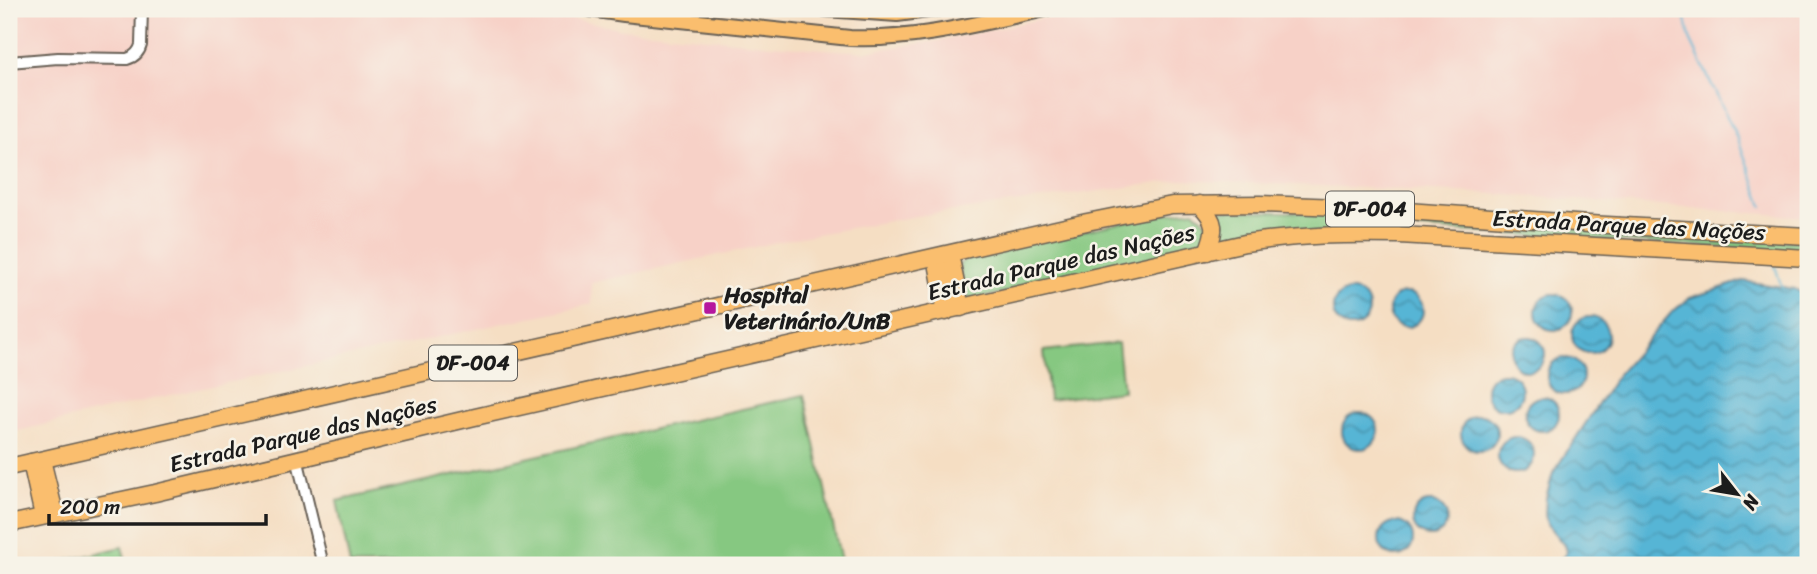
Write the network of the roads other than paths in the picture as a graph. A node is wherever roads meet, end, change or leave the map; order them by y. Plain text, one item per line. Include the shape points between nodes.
1 (142, 9) edge
2 (590, 9) edge
3 (816, 9) edge
4 (825, 9) edge
5 (936, 9) edge
6 (1045, 9) edge
7 (807, 34) junction
8 (9, 62) edge
9 (1199, 204) junction
10 (1808, 236) edge
11 (1208, 252) junction
12 (943, 255) junction
13 (1808, 258) edge
14 (953, 310) junction
15 (297, 458) junction
16 (37, 461) junction
17 (9, 467) edge
18 (49, 514) junction
19 (9, 524) edge
20 (323, 565) edge

1 - 8 street via 140,50 127,60
2 - 7 main road
3 - 7 main road via 826,22 822,29
4 - 5 main road via 897,14
6 - 7 main road via 905,37
9 - 10 highway, Estrada Parque das Nações / DF-004 via 1365,208
9 - 11 highway via 1213,224
9 - 12 highway, Estrada Parque das Nações / DF-004 via 1150,209
11 - 13 highway, Estrada Parque das Nações / DF-004 via 1279,238 1334,234
11 - 14 highway, Estrada Parque das Nações / DF-004
12 - 14 highway
12 - 16 highway, Estrada Parque das Nações / DF-004
14 - 15 highway, Estrada Parque das Nações / DF-004
15 - 18 highway, Estrada Parque das Nações / DF-004
15 - 20 street
16 - 17 highway, Estrada Parque das Nações / DF-004
16 - 18 highway
18 - 19 highway, Estrada Parque das Nações / DF-004

